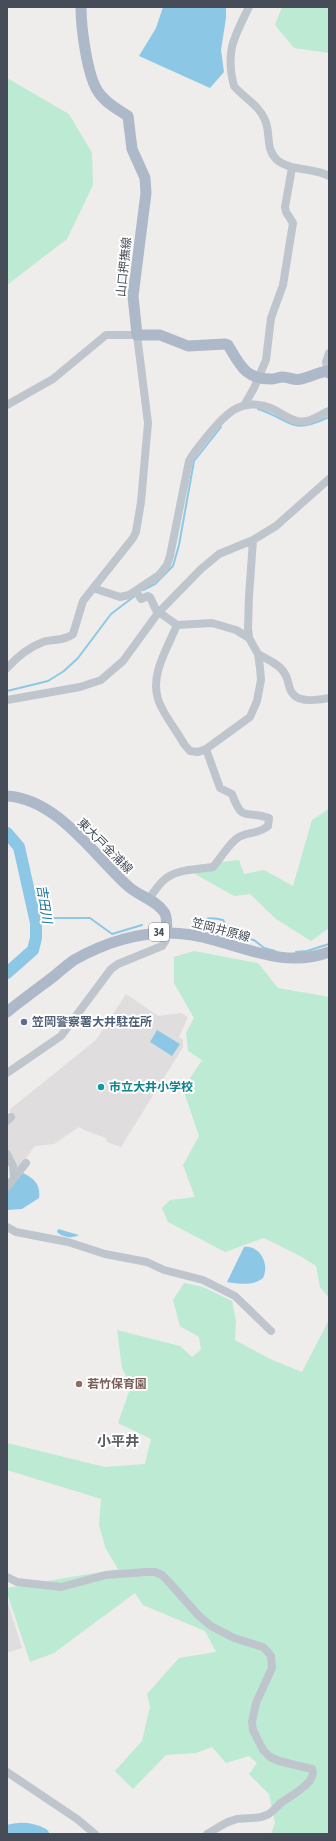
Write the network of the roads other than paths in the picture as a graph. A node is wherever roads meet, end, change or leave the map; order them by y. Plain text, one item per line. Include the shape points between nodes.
1 (81, 7) edge
2 (249, 7) edge
3 (292, 168) junction
4 (329, 176) edge
5 (136, 335) junction
6 (329, 353) edge
7 (328, 372) edge
8 (259, 377) junction
9 (245, 404) junction
10 (7, 405) edge
11 (329, 411) edge
12 (329, 479) edge
13 (253, 540) junction
14 (93, 588) junction
15 (137, 593) junction
16 (158, 613) junction
17 (177, 625) junction
18 (249, 638) junction
19 (258, 654) junction
20 (7, 668) edge
21 (329, 698) edge
22 (7, 700) edge
23 (206, 749) junction
24 (7, 796) edge
25 (148, 900) junction
26 (167, 933) junction
27 (329, 952) edge
28 (7, 1012) edge
29 (7, 1073) edge
30 (7, 1154) edge
31 (26, 1163) dead end
32 (14, 1178) junction
33 (7, 1187) edge
34 (7, 1227) edge
35 (271, 1331) dead end
36 (7, 1577) edge
37 (7, 1772) edge
38 (95, 1834) edge
39 (207, 1834) edge

1 - 5 main road, 山口押撫線 via 94,85 100,95 128,116 132,149 145,178 146,193 133,296
2 - 3 street via 233,39 231,49 234,86 263,115 272,154
3 - 4 street
3 - 8 street via 285,207 293,223 283,285 271,318 268,351
5 - 8 main road via 160,334 188,346 228,345 243,369
5 - 10 street via 106,335 53,379
5 - 14 street via 148,423 136,532
6 - 7 street via 326,362
7 - 8 main road via 294,380 284,377
8 - 9 street
9 - 11 street via 262,405 288,418 306,422
9 - 15 street via 226,414 194,452 186,473 167,564 159,575
12 - 13 street via 276,526
13 - 16 street via 219,554
13 - 18 street via 248,608
14 - 15 street via 120,597
14 - 20 street via 80,608 73,634 41,643
15 - 16 street via 141,599 150,597
16 - 17 street
16 - 22 street via 123,661 101,680 80,687
17 - 18 street via 212,623 236,630
17 - 23 street via 161,660 156,691 158,700 190,751
18 - 19 street
19 - 21 street via 286,674 293,695 319,700
19 - 23 street via 261,680 254,710 250,717
23 - 25 street via 220,788 232,794 238,810 269,818 268,826 262,831 241,835 213,867 179,872 170,876
24 - 25 main road, 東大戸金浦線 via 23,798 40,805 72,830 128,886
25 - 26 main road, 東大戸金浦線 via 164,913
26 - 27 main road, 笠岡井原線 / 34 via 200,936 248,952 286,959
26 - 28 main road, 笠岡井原線 / 34 via 151,933 103,946 73,961
26 - 29 street via 162,946 111,968 60,1036
30 - 32 street via 13,1166
31 - 32 street
32 - 33 street
34 - 35 street via 16,1232 68,1242 104,1254 148,1262 164,1270 203,1280 235,1296
36 - 39 street via 17,1582 61,1587 106,1575 155,1572 168,1580 211,1626 234,1638 263,1647 271,1656 272,1668 256,1703 253,1730 263,1750 270,1757 312,1769 313,1775 308,1783 269,1814 252,1820 236,1819
37 - 38 street

